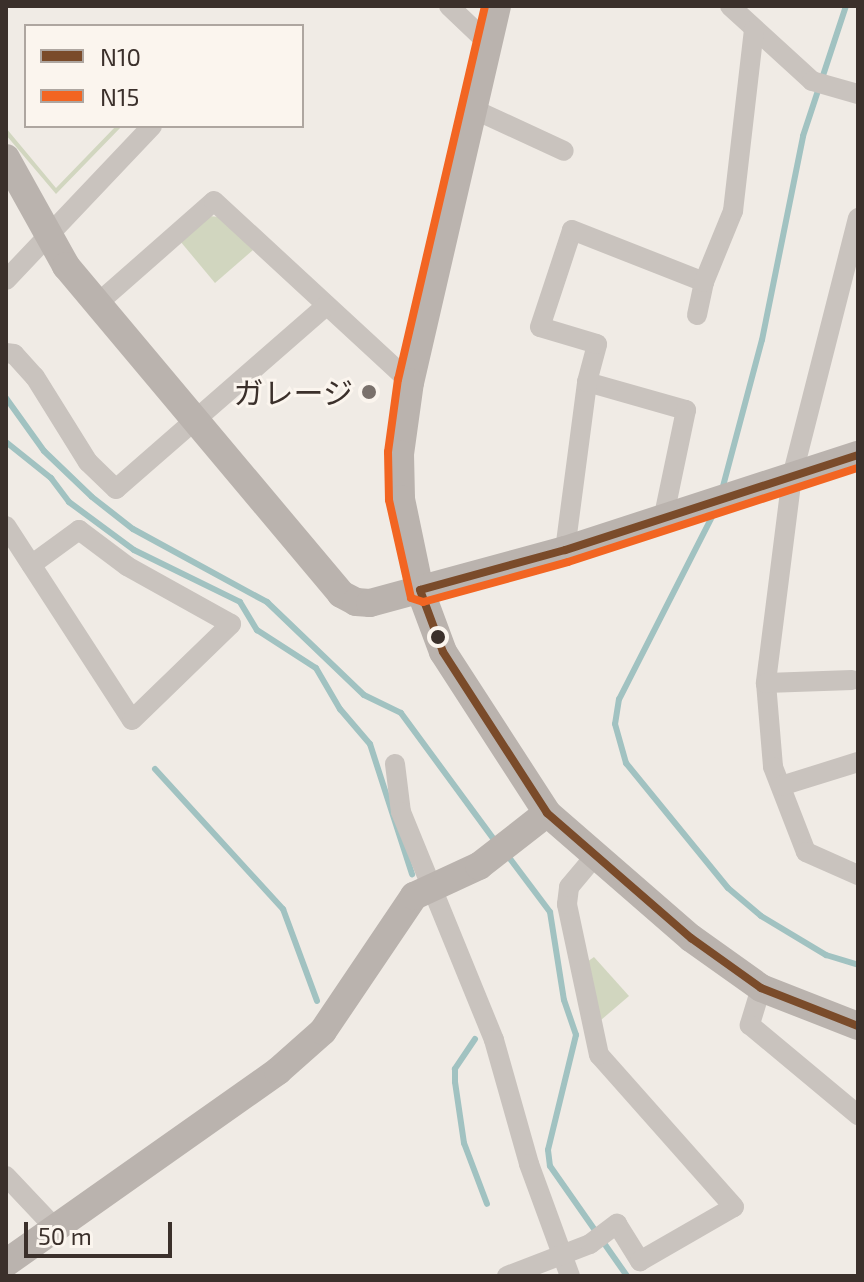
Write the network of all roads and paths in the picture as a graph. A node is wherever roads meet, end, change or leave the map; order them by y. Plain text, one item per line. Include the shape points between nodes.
1 (449, 6) edge
2 (497, 6) edge
3 (730, 6) edge
4 (754, 30) junction
5 (488, 43) junction
6 (858, 94) edge
7 (471, 108) junction
8 (150, 128) edge
9 (564, 151) dead end
10 (6, 158) edge
11 (858, 218) edge
12 (49, 234) junction
13 (6, 280) edge
14 (704, 282) junction
15 (98, 303) junction
16 (326, 306) junction
17 (697, 315) dead end
18 (6, 353) edge
19 (410, 382) junction
20 (587, 382) junction
21 (197, 421) junction
22 (858, 455) edge
23 (792, 476) junction
24 (663, 520) junction
25 (6, 526) edge
26 (565, 550) junction
27 (31, 565) junction
28 (420, 590) junction
29 (852, 680) dead end
30 (766, 683) junction
31 (858, 762) edge
32 (395, 764) dead end
33 (781, 786) junction
34 (547, 813) junction
35 (594, 857) junction
36 (858, 875) edge
37 (432, 887) junction
38 (761, 988) junction
39 (858, 1026) edge
40 (858, 1115) edge
41 (6, 1176) edge
42 (55, 1228) junction
43 (562, 1255) junction
44 (6, 1263) edge
45 (645, 1268) edge
46 (507, 1276) edge
47 (570, 1276) edge

1 - 5 street
2 - 5 street
3 - 4 street
4 - 6 street via 812,81
4 - 14 street via 733,211
5 - 7 street
7 - 9 street
7 - 19 street
8 - 12 street
10 - 12 street
11 - 23 street
12 - 13 street
12 - 15 street
14 - 17 street
14 - 20 street via 572,230 540,327 597,344
15 - 16 street via 214,201
15 - 21 street
16 - 19 street
16 - 21 street
18 - 21 street via 14,354 35,377 88,462 116,489
19 - 28 street via 400,454 401,499
20 - 24 street via 686,410
20 - 26 street
21 - 28 street via 341,594 370,603
22 - 23 street
23 - 24 street
23 - 30 street
24 - 26 street
25 - 27 street
26 - 28 street
27 - 27 street via 132,720 231,624 127,566 79,530
28 - 34 street via 443,652
29 - 30 street
30 - 33 street via 773,767
31 - 33 street
32 - 37 street via 401,812
33 - 36 street via 806,852
34 - 35 street
34 - 37 street via 479,866
35 - 38 street
35 - 45 street via 569,887 567,904 599,1055 734,1207
37 - 42 street via 414,896 398,916 323,1031 278,1071
37 - 43 street via 494,1040
38 - 39 street
38 - 40 street via 750,1025
41 - 42 street
42 - 44 street
43 - 45 street via 617,1224
43 - 46 street
43 - 47 street

